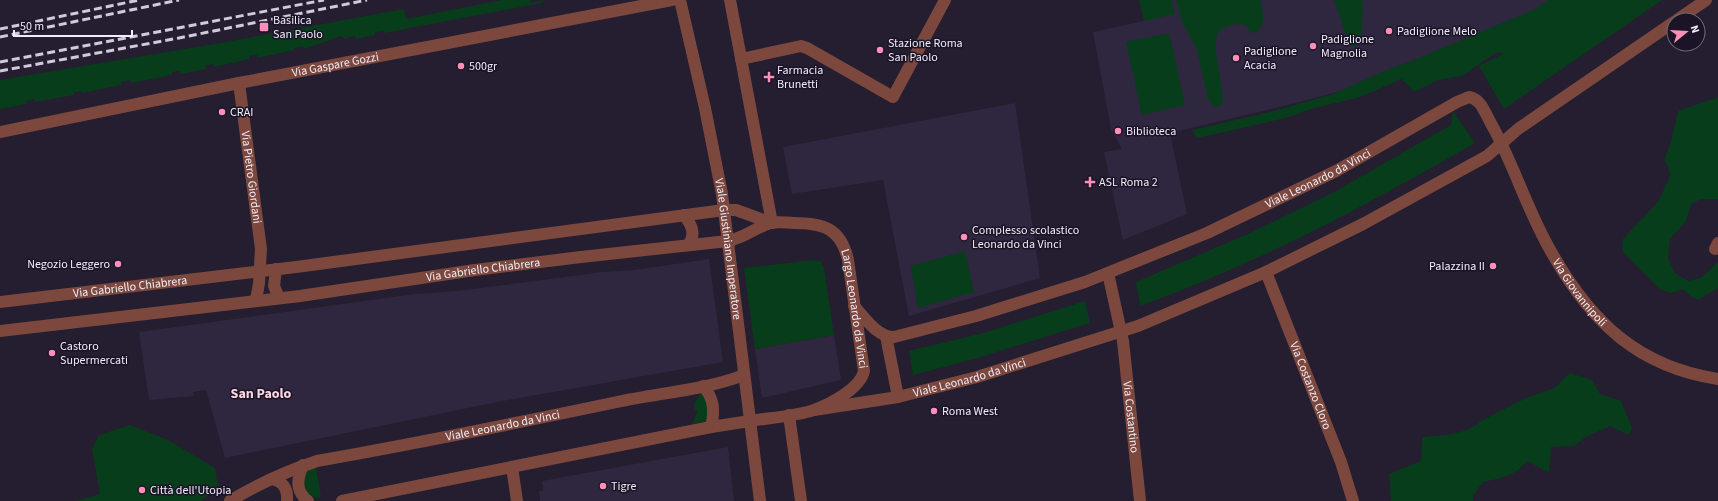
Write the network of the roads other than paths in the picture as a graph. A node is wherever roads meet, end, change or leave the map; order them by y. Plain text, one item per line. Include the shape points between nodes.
1 (672, 0) edge
2 (680, 0) edge
3 (945, 0) edge
4 (1706, 0) edge
5 (732, 1) edge
6 (1689, 12) edge
7 (1666, 27) edge
8 (741, 59) junction
9 (239, 83) junction
10 (0, 132) edge
11 (1502, 144) junction
12 (724, 210) junction
13 (684, 215) junction
14 (772, 223) junction
15 (728, 241) junction
16 (688, 245) junction
17 (276, 269) junction
18 (260, 271) junction
19 (1266, 272) junction
20 (1108, 273) junction
21 (279, 298) junction
22 (256, 300) junction
23 (0, 302) edge
24 (854, 306) junction
25 (0, 331) edge
26 (1121, 332) junction
27 (886, 336) junction
28 (744, 375) junction
29 (1718, 378) edge
30 (703, 386) junction
31 (898, 397) junction
32 (814, 410) junction
33 (788, 415) junction
34 (750, 421) junction
35 (711, 427) junction
36 (303, 466) junction
37 (512, 467) junction
38 (272, 479) junction
39 (230, 501) edge
40 (287, 501) edge
41 (308, 501) edge
42 (342, 501) edge
43 (517, 501) edge
44 (760, 501) edge
45 (801, 501) edge
46 (1140, 501) edge
47 (1353, 501) edge

1 - 9 street, Via Gaspare Gozzi
2 - 12 street, Viale Giustiniano Imperatore via 708,122
3 - 8 street via 893,97 801,46
4 - 6 street
5 - 8 street
7 - 11 street, Viale Leonardo da Vinci via 1518,129
8 - 14 street
9 - 10 street, Via Gaspare Gozzi
9 - 18 street, Via Pietro Giordani via 261,249
11 - 19 street, Viale Leonardo da Vinci via 1487,156 1393,208
11 - 20 street, Viale Leonardo da Vinci via 1481,106 1472,98 1465,98 1336,171 1277,200 1207,233
11 - 29 street, Via Giovannipoli via 1549,248 1566,277 1596,315 1624,341 1652,360 1682,371
12 - 13 street, Via Gabriello Chiabrera
12 - 14 street, Largo Leonardo da Vinci via 736,210
12 - 15 street, Viale Giustiniano Imperatore
13 - 16 street via 693,230
13 - 17 street, Via Gabriello Chiabrera
14 - 15 street, Largo Leonardo da Vinci
14 - 24 street, Largo Leonardo da Vinci via 817,224 840,238 846,251
15 - 16 street, Via Gabriello Chiabrera
15 - 28 street, Viale Giustiniano Imperatore
16 - 21 street, Via Gabriello Chiabrera via 475,270
17 - 18 street, Via Gabriello Chiabrera
17 - 21 street via 274,286
18 - 22 street
18 - 23 street, Via Gabriello Chiabrera
19 - 26 street, Viale Leonardo da Vinci
19 - 47 street, Via Costanzo Cloro via 1338,455
20 - 26 street
20 - 27 street, Viale Leonardo da Vinci via 976,316 900,336
21 - 22 street, Via Gabriello Chiabrera
22 - 25 street, Via Gabriello Chiabrera
24 - 27 street via 877,331
24 - 32 street, Largo Leonardo da Vinci via 863,375 856,386 846,394
26 - 31 street, Viale Leonardo da Vinci via 977,377
26 - 46 street, Via Costantino
27 - 31 street
28 - 30 street, Viale Leonardo da Vinci via 726,382
28 - 34 street, Viale Giustiniano Imperatore
30 - 35 street via 713,403
30 - 36 street, Viale Leonardo da Vinci
31 - 32 street, Viale Leonardo da Vinci
32 - 33 street, Largo Leonardo da Vinci
33 - 34 street, Largo Leonardo da Vinci
33 - 45 street
34 - 35 street
34 - 44 street, Viale Giustiniano Imperatore
35 - 37 street
36 - 38 street, Viale Leonardo da Vinci
36 - 41 street via 298,485 300,493
37 - 42 street
37 - 43 street
38 - 39 street, Viale Leonardo da Vinci via 254,486
38 - 40 street via 284,485

